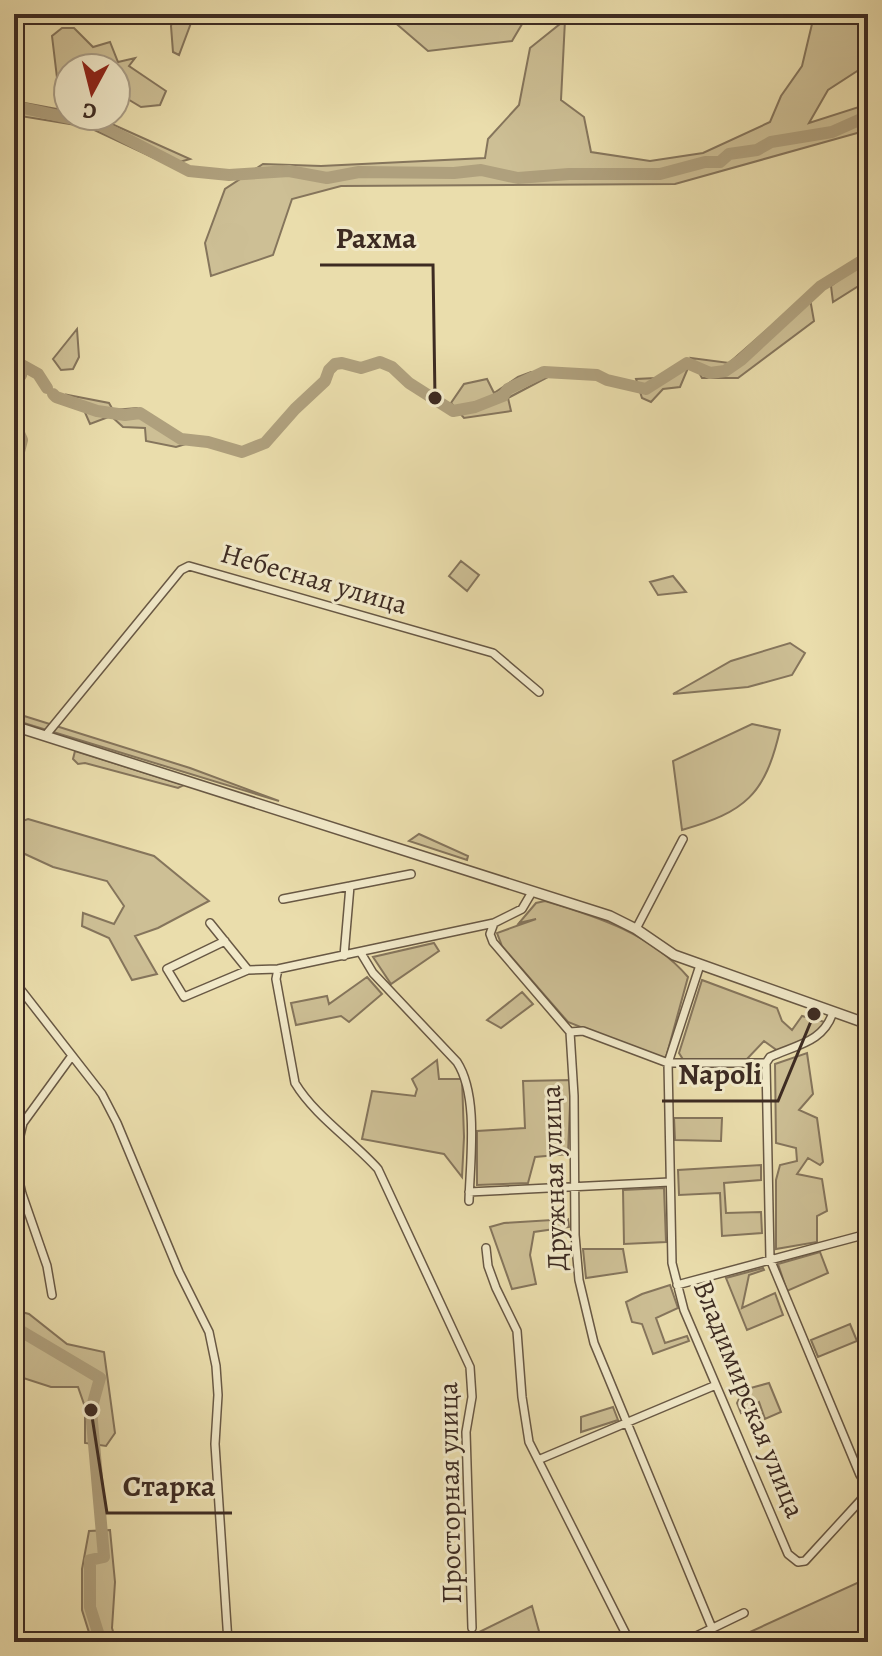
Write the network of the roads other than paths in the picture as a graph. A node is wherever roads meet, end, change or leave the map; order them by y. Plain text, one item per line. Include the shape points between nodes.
1 (539, 692) dead end
2 (14, 726) edge
3 (45, 736) junction
4 (683, 839) dead end
5 (411, 874) dead end
6 (350, 886) junction
7 (532, 892) junction
8 (283, 899) dead end
9 (210, 923) dead end
10 (494, 923) junction
11 (636, 929) junction
12 (225, 941) junction
13 (361, 953) junction
14 (344, 956) junction
15 (700, 965) junction
16 (278, 969) junction
17 (248, 970) junction
18 (14, 981) edge
19 (833, 1012) junction
20 (866, 1023) edge
21 (570, 1032) junction
22 (71, 1057) junction
23 (668, 1063) junction
24 (766, 1063) junction
25 (23, 1123) junction
26 (14, 1127) edge
27 (670, 1182) junction
28 (573, 1187) junction
29 (868, 1236) edge
30 (486, 1248) dead end
31 (770, 1259) junction
32 (677, 1285) junction
33 (52, 1295) dead end
34 (716, 1385) junction
35 (628, 1421) junction
36 (538, 1460) junction
37 (868, 1488) edge
38 (744, 1613) dead end
39 (472, 1628) dead end
40 (712, 1628) junction
41 (690, 1641) edge
42 (228, 1642) edge
43 (630, 1642) edge

1 - 3 street, Небесная улица via 493,653 189,566
2 - 3 street
3 - 7 street
4 - 11 street
5 - 6 street
6 - 8 street
6 - 14 street
7 - 10 street via 522,909
7 - 11 street
9 - 12 street
10 - 13 street
10 - 21 street via 493,942
11 - 15 street via 662,949
12 - 17 street
12 - 17 street via 167,969 184,997
13 - 14 street
13 - 28 street via 464,1073 469,1197
14 - 16 street
15 - 19 street
15 - 23 street, Владимирская улица
16 - 17 street
16 - 39 street, Просторная улица via 295,1083 378,1169 470,1367 466,1432
18 - 22 street
19 - 20 street
19 - 24 street via 821,1035
20 - 29 street
21 - 23 street via 583,1031
21 - 28 street, Дружная улица
22 - 25 street
22 - 42 street via 102,1094 117,1123 209,1332 218,1395 215,1444
23 - 24 street
23 - 27 street, Владимирская улица
24 - 31 street
25 - 26 street
25 - 33 street via 16,1168
27 - 28 street
27 - 32 street, Владимирская улица
28 - 35 street, Дружная улица via 587,1317
29 - 31 street
30 - 36 street via 496,1288 517,1331 529,1442
31 - 32 street
31 - 37 street
32 - 34 street, Владимирская улица
34 - 35 street
34 - 37 street, Владимирская улица via 788,1554 798,1562 805,1561
35 - 36 street
35 - 40 street, Дружная улица
36 - 43 street
38 - 40 street
40 - 41 street

